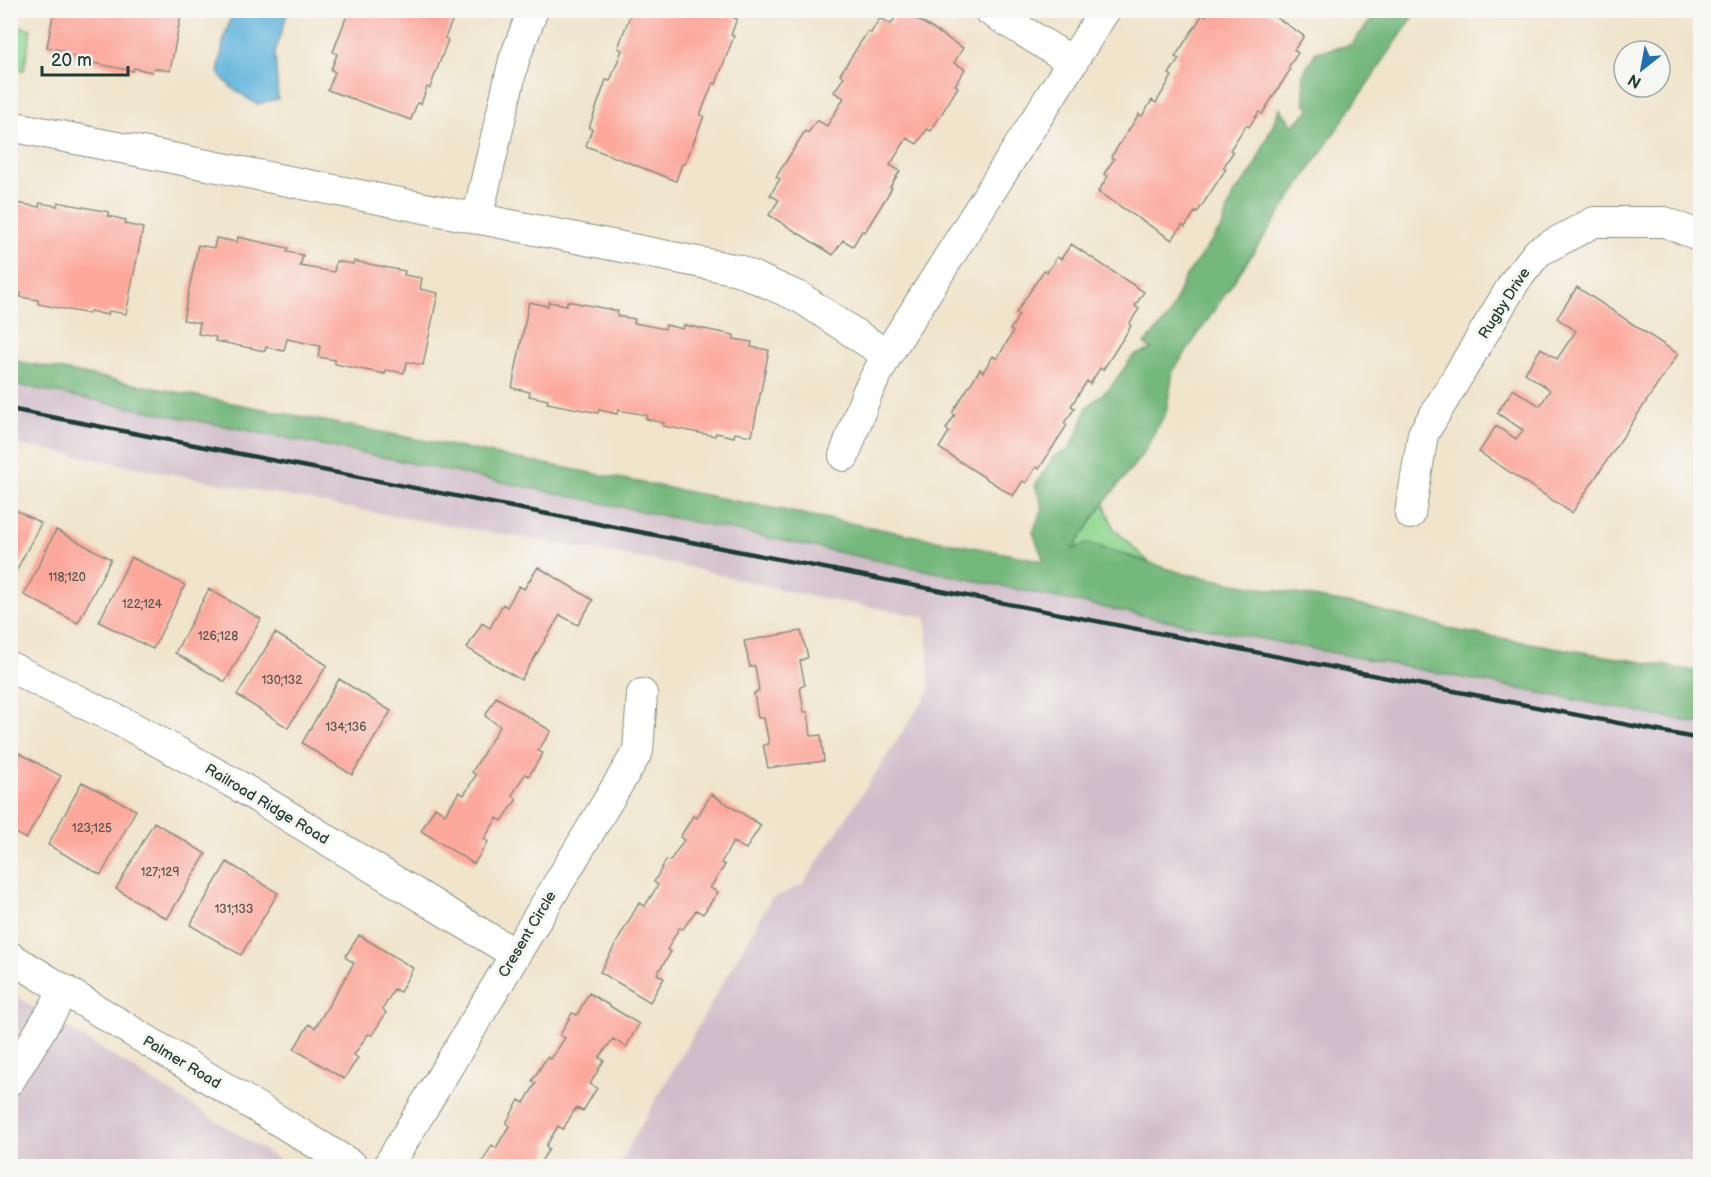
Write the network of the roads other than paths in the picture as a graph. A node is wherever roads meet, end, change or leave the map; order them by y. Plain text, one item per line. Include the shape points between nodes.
1 (533, 10) edge
2 (989, 10) edge
3 (1105, 10) edge
4 (1073, 62) junction
5 (10, 126) edge
6 (477, 219) junction
7 (1701, 236) edge
8 (887, 355) junction
9 (844, 456) dead end
10 (1410, 514) dead end
11 (10, 667) edge
12 (642, 694) dead end
13 (515, 954) junction
14 (10, 957) edge
15 (64, 990) junction
16 (10, 1080) edge
17 (353, 1167) edge
18 (388, 1167) edge

1 - 6 street via 514,60
2 - 4 street
3 - 4 street
4 - 8 street
5 - 6 street
6 - 8 street via 738,270 801,298
7 - 10 street, Rugby Drive via 1665,222 1594,222 1538,252 1515,281 1423,434
8 - 9 street via 867,393
11 - 13 street, Railroad Ridge Road via 237,785
12 - 13 street, Cresent Circle via 638,751
13 - 18 street, Cresent Circle
14 - 15 street, Palmer Road
15 - 16 street
15 - 17 street, Palmer Road

